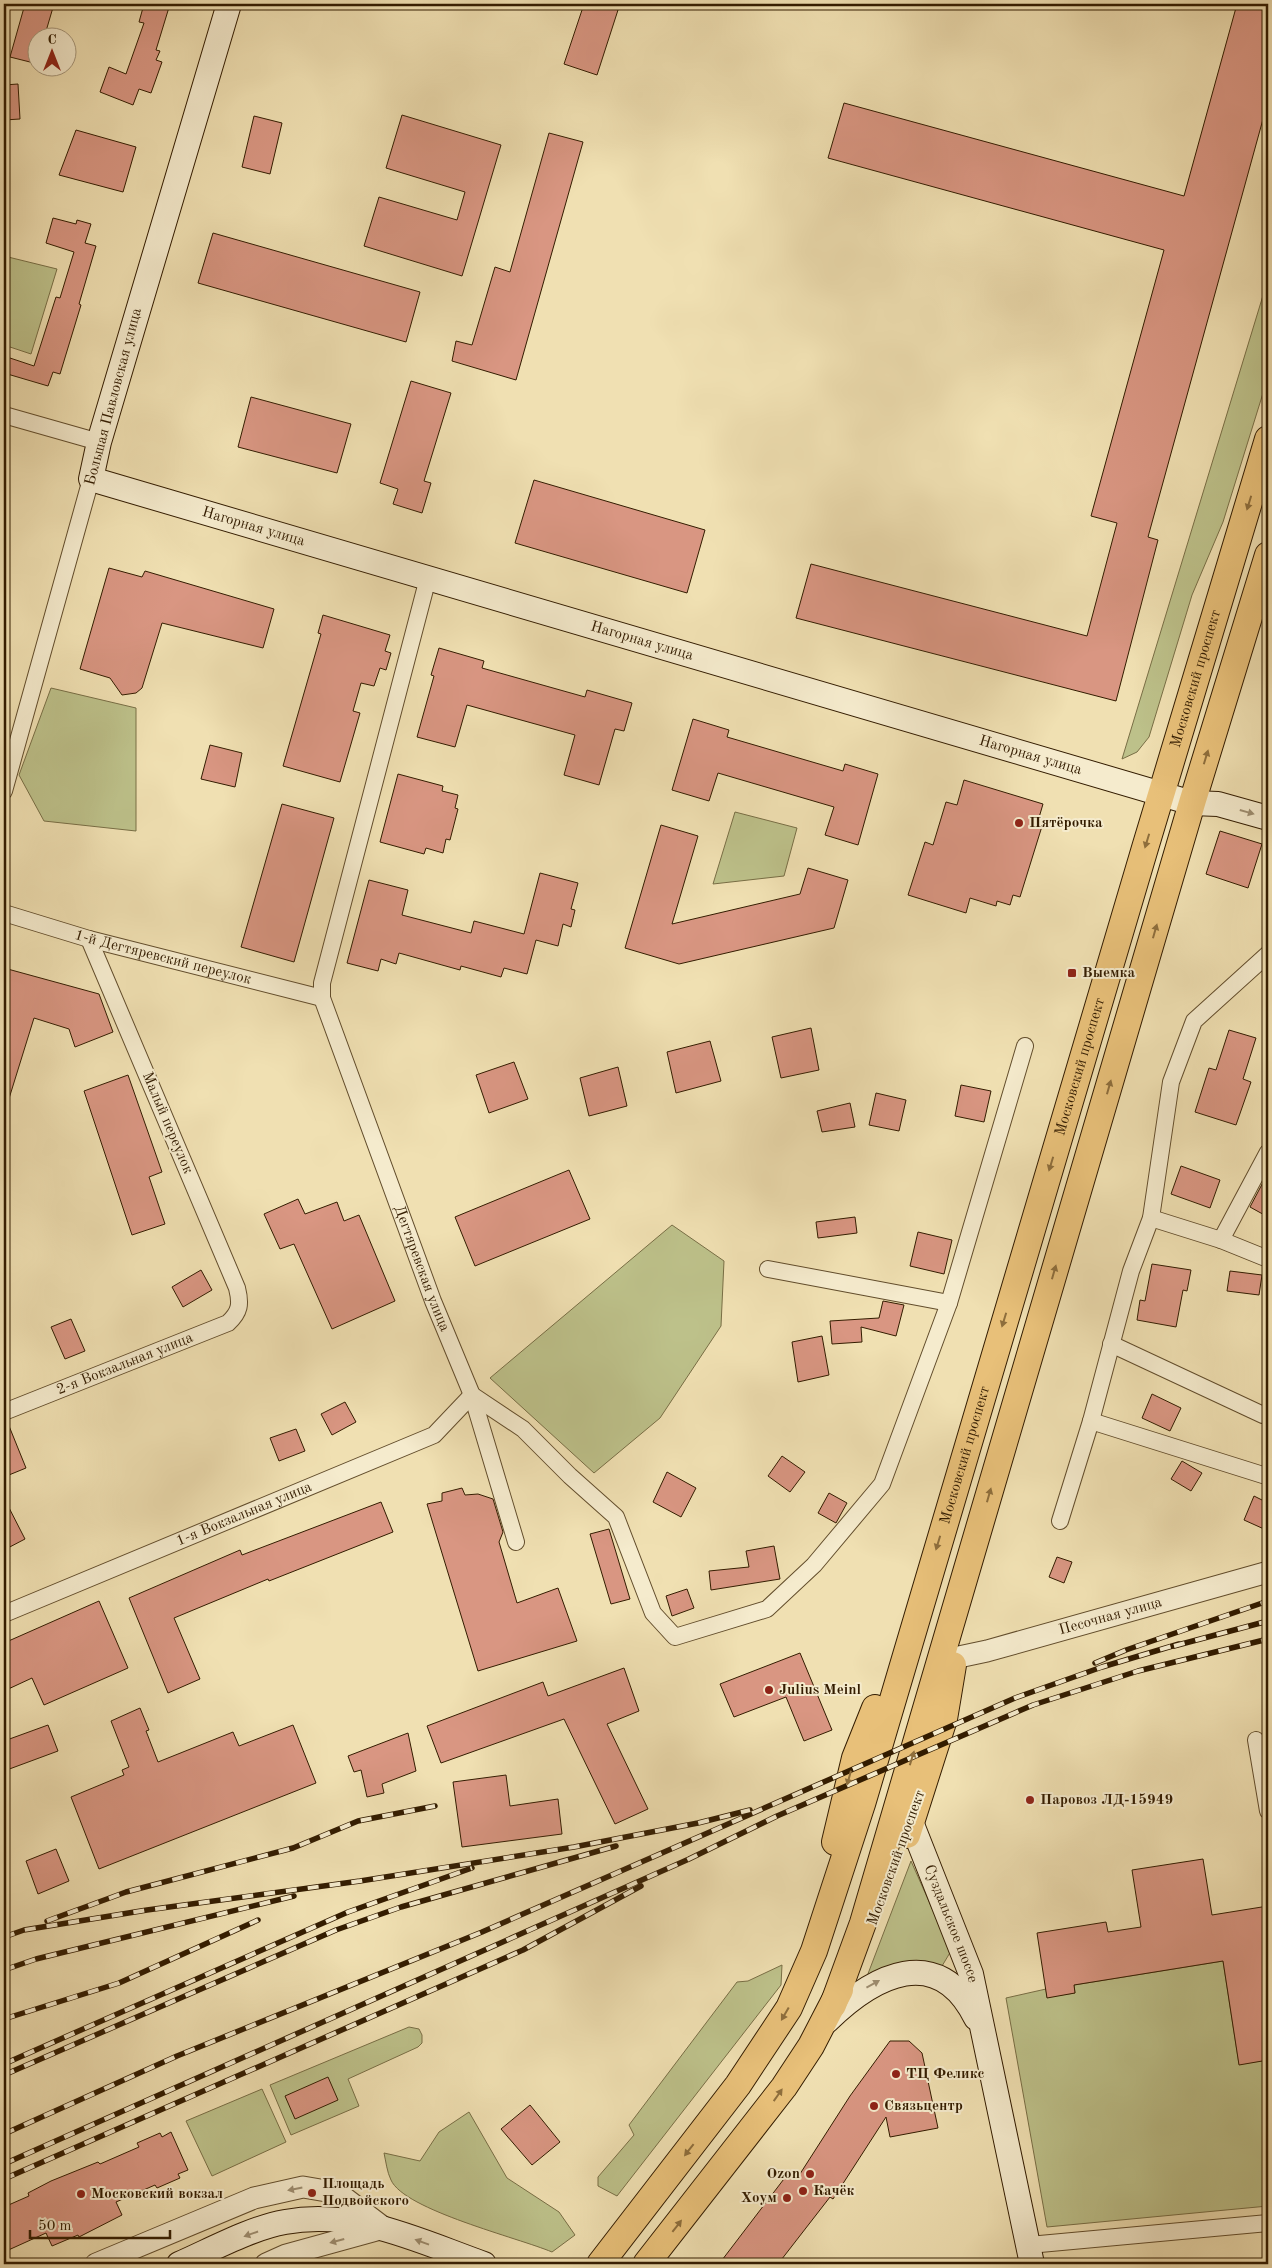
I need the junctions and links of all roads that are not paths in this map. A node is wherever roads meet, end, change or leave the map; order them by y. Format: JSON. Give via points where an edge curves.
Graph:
{"nodes":[{"id":1,"x":229,"y":4,"type":"edge"},
{"id":2,"x":4,"y":415,"type":"edge"},
{"id":3,"x":1268,"y":439,"type":"edge"},
{"id":4,"x":99,"y":442,"type":"junction"},
{"id":5,"x":91,"y":479,"type":"junction"},
{"id":6,"x":1268,"y":556,"type":"edge"},
{"id":7,"x":428,"y":578,"type":"junction"},
{"id":8,"x":4,"y":790,"type":"edge"},
{"id":9,"x":1161,"y":794,"type":"junction"},
{"id":10,"x":1192,"y":803,"type":"junction"},
{"id":11,"x":1268,"y":818,"type":"edge"},
{"id":12,"x":4,"y":913,"type":"edge"},
{"id":13,"x":89,"y":939,"type":"junction"},
{"id":14,"x":1268,"y":954,"type":"edge"},
{"id":15,"x":322,"y":998,"type":"junction"},
{"id":16,"x":1025,"y":1046,"type":"dead end"},
{"id":17,"x":1268,"y":1152,"type":"edge"},
{"id":18,"x":1150,"y":1218,"type":"junction"},
{"id":19,"x":1221,"y":1240,"type":"junction"},
{"id":20,"x":1268,"y":1259,"type":"edge"},
{"id":21,"x":768,"y":1269,"type":"dead end"},
{"id":22,"x":949,"y":1303,"type":"junction"},
{"id":23,"x":240,"y":1307,"type":"joint"},
{"id":24,"x":1111,"y":1344,"type":"junction"},
{"id":25,"x":472,"y":1395,"type":"junction"},
{"id":26,"x":4,"y":1412,"type":"edge"},
{"id":27,"x":1263,"y":1415,"type":"dead end"},
{"id":28,"x":1090,"y":1421,"type":"junction"},
{"id":29,"x":1266,"y":1476,"type":"dead end"},
{"id":30,"x":1060,"y":1521,"type":"dead end"},
{"id":31,"x":516,"y":1542,"type":"dead end"},
{"id":32,"x":970,"y":1558,"type":"junction"},
{"id":33,"x":1268,"y":1572,"type":"edge"},
{"id":34,"x":4,"y":1614,"type":"edge"},
{"id":35,"x":954,"y":1658,"type":"junction"},
{"id":36,"x":1256,"y":1740,"type":"dead end"},
{"id":37,"x":900,"y":1797,"type":"junction"},
{"id":38,"x":1268,"y":1811,"type":"edge"},
{"id":39,"x":911,"y":1822,"type":"junction"},
{"id":40,"x":828,"y":2015,"type":"junction"},
{"id":41,"x":989,"y":2055,"type":"junction"},
{"id":42,"x":1268,"y":2222,"type":"edge"},
{"id":43,"x":384,"y":2228,"type":"junction"},
{"id":44,"x":1031,"y":2254,"type":"edge"},
{"id":45,"x":96,"y":2264,"type":"edge"},
{"id":46,"x":179,"y":2264,"type":"edge"},
{"id":47,"x":266,"y":2264,"type":"edge"},
{"id":48,"x":484,"y":2264,"type":"edge"},
{"id":49,"x":600,"y":2264,"type":"edge"},
{"id":50,"x":646,"y":2264,"type":"edge"}],
"edges":[{"from":1,"to":4,"type":"main road","name":"Большая Павловская улица"},
{"from":2,"to":4,"type":"street"},
{"from":3,"to":9,"type":"main road","name":"Московский проспект","one_way":true},
{"from":4,"to":5,"type":"main road","name":"Большая Павловская улица"},
{"from":5,"to":7,"type":"main road","name":"Нагорная улица"},
{"from":5,"to":8,"type":"street","name":"Большая Павловская улица"},
{"from":10,"to":6,"type":"main road","name":"Московский проспект","one_way":true},
{"from":7,"to":9,"type":"main road","name":"Нагорная улица"},
{"from":7,"to":15,"type":"street","via":[[322,983]]},
{"from":9,"to":10,"type":"main road","name":"Нагорная улица"},
{"from":9,"to":49,"type":"main road","name":"Московский проспект","one_way":true,"via":[[927,1580],[855,1758],[806,1970],[789,2008],[753,2065]]},
{"from":10,"to":11,"type":"main road","name":"Нагорная улица","one_way":true,"via":[[1218,804]]},
{"from":32,"to":10,"type":"main road","name":"Московский проспект","one_way":true},
{"from":12,"to":13,"type":"street","name":"1-й Дегтяревский переулок"},
{"from":13,"to":15,"type":"street","name":"1-й Дегтяревский переулок"},
{"from":13,"to":23,"type":"street","name":"Малый переулок","via":[[237,1288]]},
{"from":14,"to":18,"type":"street","via":[[1194,1021],[1171,1082]]},
{"from":15,"to":25,"type":"street","name":"Дегтяревская улица","via":[[433,1301]]},
{"from":16,"to":22,"type":"street"},
{"from":17,"to":19,"type":"street"},
{"from":18,"to":19,"type":"street"},
{"from":18,"to":24,"type":"street"},
{"from":19,"to":20,"type":"street"},
{"from":21,"to":22,"type":"street"},
{"from":22,"to":25,"type":"street","via":[[882,1484],[814,1565],[767,1609],[675,1636],[653,1613],[616,1517],[524,1429]]},
{"from":23,"to":26,"type":"street","name":"2-я Вокзальная улица","via":[[228,1324]]},
{"from":24,"to":27,"type":"street"},
{"from":24,"to":28,"type":"street"},
{"from":25,"to":31,"type":"street","name":"Дегтяревская улица"},
{"from":25,"to":34,"type":"street","name":"1-я Вокзальная улица","via":[[434,1435]]},
{"from":28,"to":29,"type":"street"},
{"from":28,"to":30,"type":"street"},
{"from":32,"to":35,"type":"main road","name":"Московский проспект"},
{"from":37,"to":32,"type":"main road","name":"Московский проспект","one_way":true},
{"from":33,"to":35,"type":"street","name":"Песочная улица"},
{"from":35,"to":39,"type":"main road","name":"Московский проспект","via":[[944,1719]]},
{"from":36,"to":38,"type":"street"},
{"from":37,"to":39,"type":"main road","name":"Суздальское шоссе"},
{"from":37,"to":40,"type":"main road","name":"Московский проспект","via":[[857,1945]]},
{"from":39,"to":40,"type":"main road","name":"Московский проспект","via":[[878,1916]]},
{"from":39,"to":41,"type":"main road","name":"Суздальское шоссе","via":[[966,1959]]},
{"from":40,"to":41,"type":"main road","name":"Суздальское шоссе","one_way":true,"via":[[868,1986],[891,1976],[918,1973],[934,1976],[966,2001],[980,2027]]},
{"from":50,"to":40,"type":"main road","name":"Московский проспект","one_way":true,"via":[[769,2108]]},
{"from":41,"to":44,"type":"main road","name":"Суздальское шоссе"},
{"from":42,"to":44,"type":"street"},
{"from":43,"to":45,"type":"street","one_way":true,"via":[[338,2193],[303,2187],[254,2198]]},
{"from":43,"to":46,"type":"main road","one_way":true,"via":[[344,2219],[313,2218],[283,2222]]},
{"from":43,"to":47,"type":"street","one_way":true,"via":[[286,2255]]},
{"from":48,"to":43,"type":"main road","one_way":true}]}
